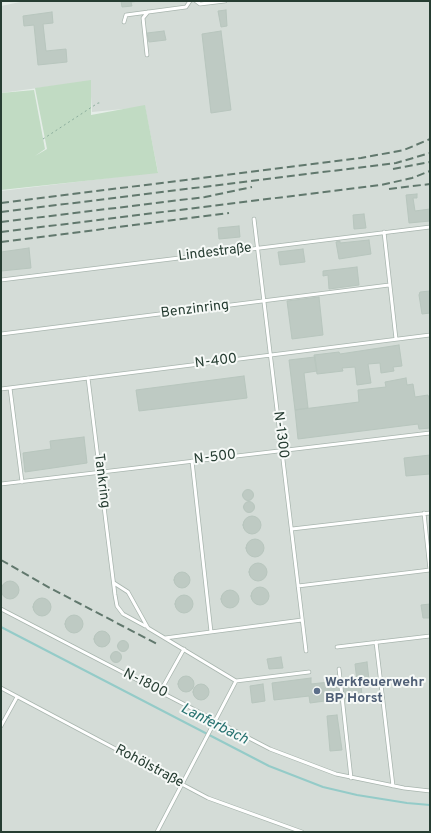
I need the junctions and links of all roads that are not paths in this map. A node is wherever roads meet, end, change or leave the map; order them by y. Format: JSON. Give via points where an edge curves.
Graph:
{"nodes":[{"id":1,"x":190,"y":1,"type":"edge"},
{"id":2,"x":196,"y":1,"type":"edge"},
{"id":3,"x":225,"y":1,"type":"edge"},
{"id":4,"x":219,"y":2,"type":"edge"},
{"id":5,"x":148,"y":12,"type":"junction"},
{"id":6,"x":124,"y":22,"type":"dead end"},
{"id":7,"x":147,"y":55,"type":"dead end"},
{"id":8,"x":254,"y":219,"type":"dead end"},
{"id":9,"x":430,"y":227,"type":"edge"},
{"id":10,"x":384,"y":232,"type":"junction"},
{"id":11,"x":258,"y":248,"type":"junction"},
{"id":12,"x":1,"y":280,"type":"edge"},
{"id":13,"x":389,"y":285,"type":"junction"},
{"id":14,"x":264,"y":301,"type":"junction"},
{"id":15,"x":1,"y":334,"type":"edge"},
{"id":16,"x":430,"y":335,"type":"edge"},
{"id":17,"x":396,"y":339,"type":"junction"},
{"id":18,"x":270,"y":355,"type":"junction"},
{"id":19,"x":88,"y":378,"type":"junction"},
{"id":20,"x":10,"y":388,"type":"junction"},
{"id":21,"x":1,"y":389,"type":"edge"},
{"id":22,"x":430,"y":433,"type":"edge"},
{"id":23,"x":282,"y":450,"type":"junction"},
{"id":24,"x":192,"y":461,"type":"junction"},
{"id":25,"x":100,"y":472,"type":"junction"},
{"id":26,"x":22,"y":482,"type":"junction"},
{"id":27,"x":1,"y":484,"type":"edge"},
{"id":28,"x":430,"y":512,"type":"edge"},
{"id":29,"x":424,"y":513,"type":"junction"},
{"id":30,"x":292,"y":529,"type":"junction"},
{"id":31,"x":114,"y":583,"type":"junction"},
{"id":32,"x":298,"y":586,"type":"junction"},
{"id":33,"x":1,"y":609,"type":"edge"},
{"id":34,"x":302,"y":620,"type":"junction"},
{"id":35,"x":145,"y":626,"type":"junction"},
{"id":36,"x":211,"y":632,"type":"junction"},
{"id":37,"x":430,"y":636,"type":"edge"},
{"id":38,"x":165,"y":638,"type":"junction"},
{"id":39,"x":376,"y":642,"type":"junction"},
{"id":40,"x":337,"y":647,"type":"dead end"},
{"id":41,"x":184,"y":649,"type":"junction"},
{"id":42,"x":306,"y":651,"type":"dead end"},
{"id":43,"x":339,"y":670,"type":"dead end"},
{"id":44,"x":309,"y":672,"type":"dead end"},
{"id":45,"x":236,"y":681,"type":"junction"},
{"id":46,"x":1,"y":688,"type":"edge"},
{"id":47,"x":160,"y":692,"type":"junction"},
{"id":48,"x":17,"y":697,"type":"junction"},
{"id":49,"x":214,"y":720,"type":"junction"},
{"id":50,"x":1,"y":726,"type":"edge"},
{"id":51,"x":351,"y":778,"type":"junction"},
{"id":52,"x":182,"y":784,"type":"junction"},
{"id":53,"x":393,"y":786,"type":"junction"},
{"id":54,"x":430,"y":791,"type":"edge"},
{"id":55,"x":157,"y":832,"type":"edge"},
{"id":56,"x":302,"y":832,"type":"edge"}],
"edges":[{"from":1,"to":5,"type":"lane","via":[[186,7]]},
{"from":2,"to":4,"type":"lane","via":[[200,4]]},
{"from":3,"to":4,"type":"lane"},
{"from":5,"to":6,"type":"lane","via":[[126,15]]},
{"from":5,"to":7,"type":"lane","via":[[143,18]]},
{"from":8,"to":11,"type":"lane","name":"N-1300"},
{"from":9,"to":10,"type":"lane","name":"Lindestraße"},
{"from":10,"to":11,"type":"lane","name":"Lindestraße"},
{"from":10,"to":13,"type":"lane"},
{"from":11,"to":12,"type":"lane","name":"Lindestraße"},
{"from":11,"to":14,"type":"lane","name":"N-1300"},
{"from":13,"to":14,"type":"lane","name":"Benzinring"},
{"from":13,"to":17,"type":"lane"},
{"from":14,"to":15,"type":"lane","name":"Benzinring"},
{"from":14,"to":18,"type":"lane","name":"N-1300"},
{"from":16,"to":17,"type":"lane","name":"N-400"},
{"from":17,"to":18,"type":"lane","name":"N-400"},
{"from":18,"to":19,"type":"lane","name":"N-400"},
{"from":18,"to":23,"type":"lane","name":"N-1300"},
{"from":19,"to":20,"type":"lane","name":"N-400"},
{"from":19,"to":25,"type":"lane","name":"Tankring"},
{"from":20,"to":21,"type":"lane","name":"N-400"},
{"from":20,"to":26,"type":"lane"},
{"from":22,"to":23,"type":"lane","name":"N-500"},
{"from":23,"to":24,"type":"lane","name":"N-500"},
{"from":23,"to":30,"type":"lane","name":"N-1300"},
{"from":24,"to":25,"type":"lane","name":"N-500"},
{"from":24,"to":36,"type":"lane"},
{"from":25,"to":26,"type":"lane","name":"N-500"},
{"from":25,"to":31,"type":"lane","name":"Tankring"},
{"from":26,"to":27,"type":"lane","name":"N-500"},
{"from":28,"to":29,"type":"lane"},
{"from":29,"to":30,"type":"lane"},
{"from":29,"to":32,"type":"lane","via":[[430,570]]},
{"from":30,"to":32,"type":"lane","name":"N-1300"},
{"from":31,"to":35,"type":"lane","via":[[128,592]]},
{"from":31,"to":35,"type":"lane","name":"Tankring","via":[[118,606],[123,614]]},
{"from":32,"to":34,"type":"lane","name":"N-1300"},
{"from":33,"to":47,"type":"lane","name":"N-1800"},
{"from":34,"to":36,"type":"lane"},
{"from":34,"to":42,"type":"lane","name":"N-1300"},
{"from":35,"to":38,"type":"lane","name":"Tankring"},
{"from":36,"to":38,"type":"lane"},
{"from":37,"to":39,"type":"lane"},
{"from":38,"to":41,"type":"lane","name":"Tankring"},
{"from":39,"to":40,"type":"lane"},
{"from":39,"to":53,"type":"lane"},
{"from":41,"to":45,"type":"lane","name":"Tankring"},
{"from":41,"to":47,"type":"lane"},
{"from":43,"to":51,"type":"lane"},
{"from":44,"to":45,"type":"lane"},
{"from":45,"to":49,"type":"lane"},
{"from":46,"to":48,"type":"lane","name":"Rohölstraße"},
{"from":47,"to":49,"type":"lane","name":"N-1800"},
{"from":48,"to":50,"type":"lane"},
{"from":48,"to":52,"type":"lane","name":"Rohölstraße"},
{"from":49,"to":51,"type":"lane","name":"N-1800","via":[[282,754]]},
{"from":49,"to":52,"type":"lane"},
{"from":51,"to":53,"type":"lane","name":"N-1800"},
{"from":52,"to":55,"type":"lane"},
{"from":52,"to":56,"type":"lane","name":"Rohölstraße","via":[[208,798]]},
{"from":53,"to":54,"type":"lane","name":"N-1800"}]}
